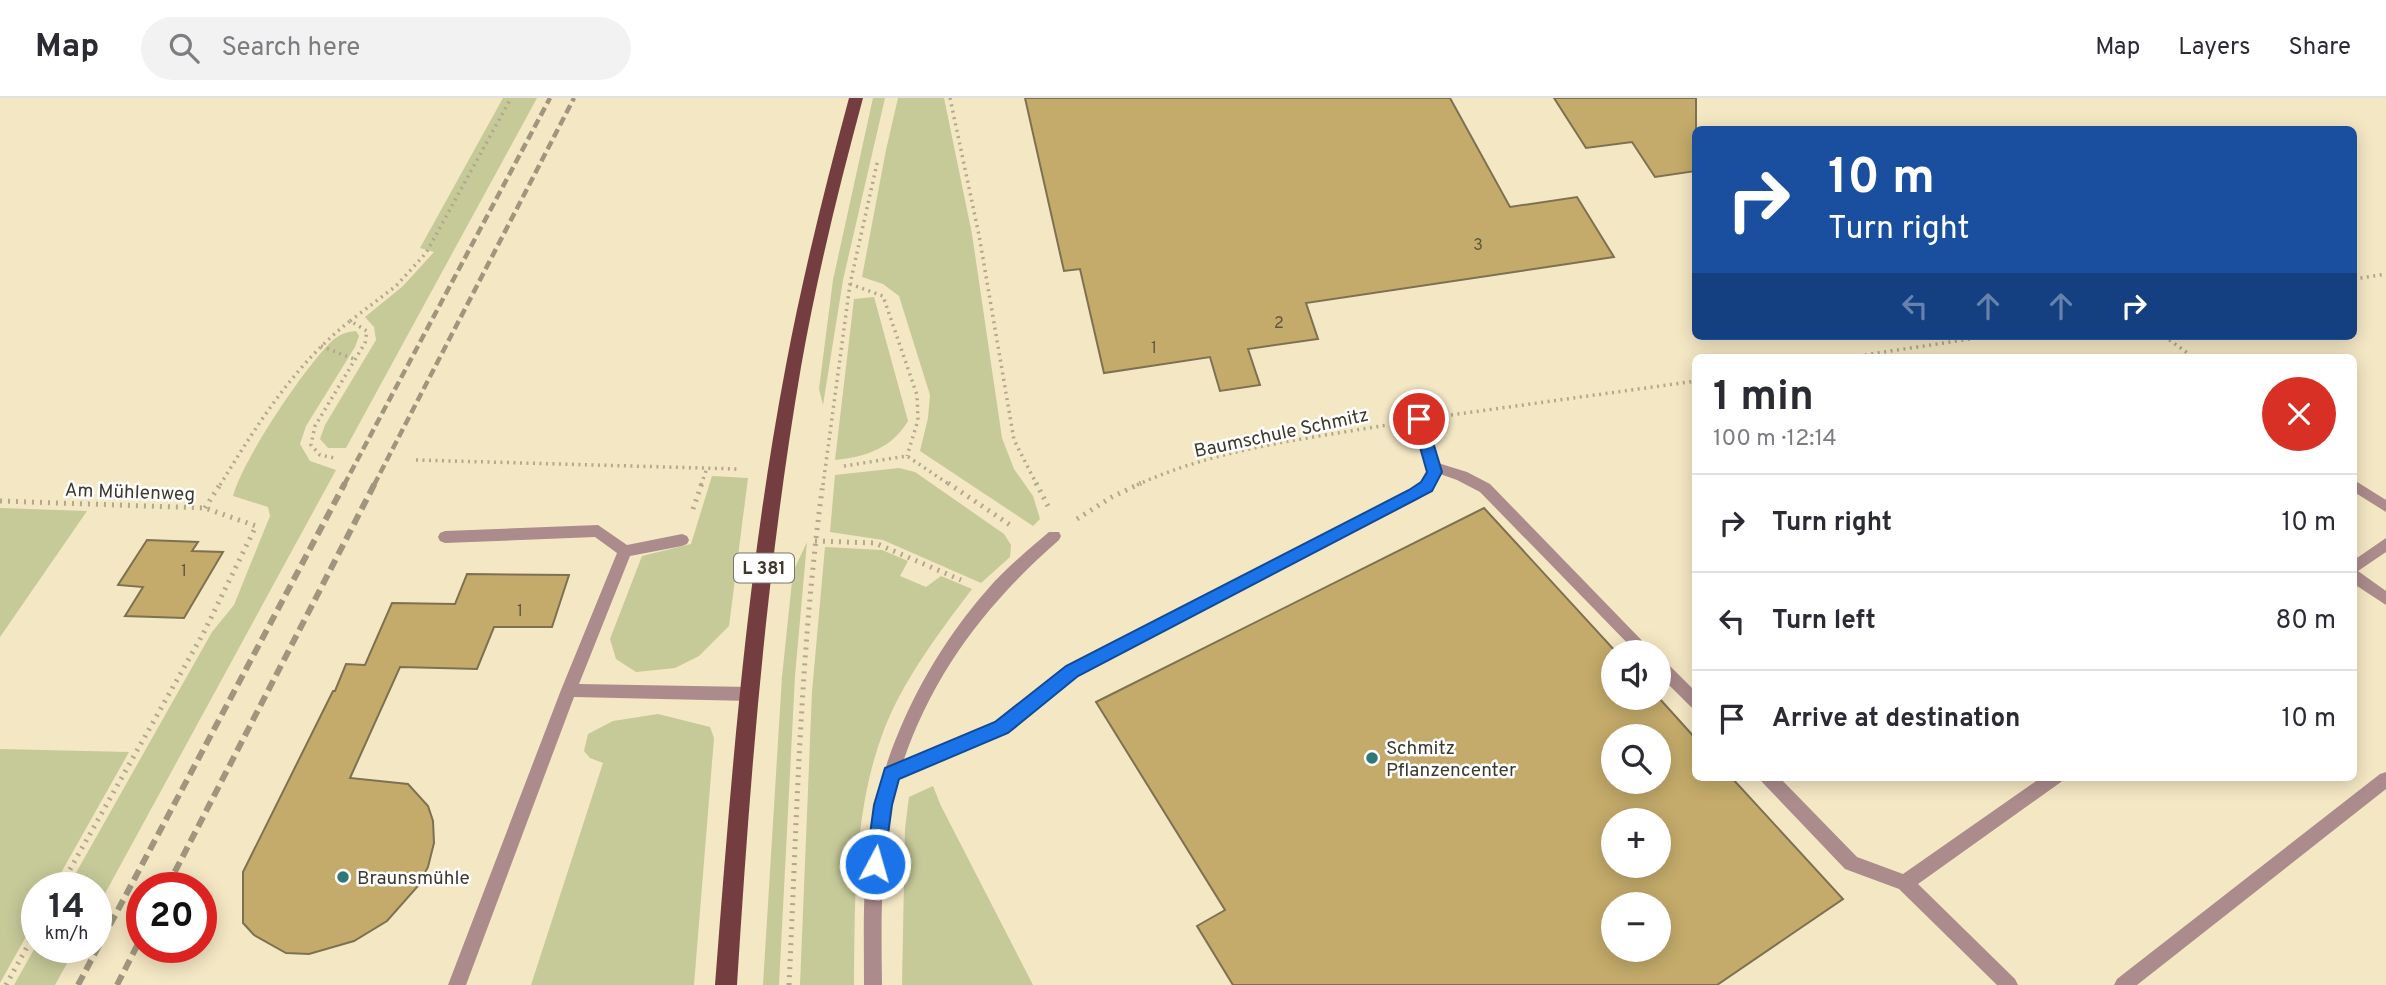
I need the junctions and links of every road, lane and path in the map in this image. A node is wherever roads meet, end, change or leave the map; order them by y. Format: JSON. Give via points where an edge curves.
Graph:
{"nodes":[{"id":1,"x":511,"y":98,"type":"edge"},
{"id":2,"x":856,"y":98,"type":"edge"},
{"id":3,"x":950,"y":98,"type":"edge"},
{"id":4,"x":879,"y":153,"type":"dead end"},
{"id":5,"x":2386,"y":274,"type":"edge"},
{"id":6,"x":2357,"y":279,"type":"edge"},
{"id":7,"x":850,"y":284,"type":"junction"},
{"id":8,"x":350,"y":321,"type":"junction"},
{"id":9,"x":1963,"y":340,"type":"edge"},
{"id":10,"x":2170,"y":340,"type":"edge"},
{"id":11,"x":320,"y":346,"type":"junction"},
{"id":12,"x":1872,"y":354,"type":"edge"},
{"id":13,"x":2189,"y":354,"type":"edge"},
{"id":14,"x":354,"y":359,"type":"junction"},
{"id":15,"x":1692,"y":382,"type":"edge"},
{"id":16,"x":1419,"y":419,"type":"junction"},
{"id":17,"x":907,"y":456,"type":"junction"},
{"id":18,"x":335,"y":458,"type":"dead end"},
{"id":19,"x":416,"y":460,"type":"dead end"},
{"id":20,"x":845,"y":466,"type":"dead end"},
{"id":21,"x":1434,"y":467,"type":"junction"},
{"id":22,"x":707,"y":468,"type":"junction"},
{"id":23,"x":738,"y":469,"type":"dead end"},
{"id":24,"x":2357,"y":487,"type":"edge"},
{"id":25,"x":0,"y":501,"type":"edge"},
{"id":26,"x":205,"y":508,"type":"junction"},
{"id":27,"x":2386,"y":508,"type":"edge"},
{"id":28,"x":1054,"y":536,"type":"junction"},
{"id":29,"x":445,"y":537,"type":"dead end"},
{"id":30,"x":682,"y":540,"type":"joint"},
{"id":31,"x":816,"y":541,"type":"junction"},
{"id":32,"x":2386,"y":544,"type":"edge"},
{"id":33,"x":1038,"y":550,"type":"junction"},
{"id":34,"x":625,"y":551,"type":"junction"},
{"id":35,"x":2357,"y":565,"type":"edge"},
{"id":36,"x":2357,"y":578,"type":"edge"},
{"id":37,"x":993,"y":593,"type":"junction"},
{"id":38,"x":2386,"y":599,"type":"edge"},
{"id":39,"x":1634,"y":640,"type":"edge"},
{"id":40,"x":1671,"y":677,"type":"edge"},
{"id":41,"x":569,"y":690,"type":"junction"},
{"id":42,"x":750,"y":694,"type":"junction"},
{"id":43,"x":1692,"y":698,"type":"edge"},
{"id":44,"x":892,"y":774,"type":"junction"},
{"id":45,"x":2386,"y":779,"type":"edge"},
{"id":46,"x":1772,"y":781,"type":"edge"},
{"id":47,"x":2049,"y":781,"type":"edge"},
{"id":48,"x":68,"y":872,"type":"edge"},
{"id":49,"x":1905,"y":883,"type":"junction"},
{"id":50,"x":21,"y":958,"type":"edge"},
{"id":51,"x":6,"y":985,"type":"edge"},
{"id":52,"x":457,"y":985,"type":"edge"},
{"id":53,"x":726,"y":985,"type":"edge"},
{"id":54,"x":789,"y":985,"type":"edge"},
{"id":55,"x":873,"y":985,"type":"edge"},
{"id":56,"x":2009,"y":985,"type":"edge"},
{"id":57,"x":2123,"y":985,"type":"edge"}],
"edges":[{"from":1,"to":8,"type":"path","via":[[426,253],[396,286]]},
{"from":2,"to":42,"type":"main road","number":"L 381","via":[[811,279],[782,444]]},
{"from":3,"to":28,"type":"path","via":[[1014,440],[1046,501]]},
{"from":4,"to":7,"type":"path"},
{"from":5,"to":6,"type":"path"},
{"from":7,"to":17,"type":"path","via":[[883,296],[916,395],[918,420]]},
{"from":7,"to":31,"type":"path"},
{"from":8,"to":11,"type":"path"},
{"from":8,"to":14,"type":"path","via":[[367,331]]},
{"from":9,"to":12,"type":"path"},
{"from":10,"to":13,"type":"path"},
{"from":11,"to":14,"type":"path"},
{"from":11,"to":26,"type":"path","via":[[282,393]]},
{"from":14,"to":18,"type":"path","via":[[315,426],[311,445],[320,455]]},
{"from":15,"to":16,"type":"path","name":"Baumschule Schmitz"},
{"from":16,"to":21,"type":"lane"},
{"from":16,"to":28,"type":"path","name":"Baumschule Schmitz","via":[[1267,446],[1182,468],[1104,501]]},
{"from":17,"to":20,"type":"path"},
{"from":17,"to":33,"type":"path","via":[[1016,529]]},
{"from":19,"to":22,"type":"path"},
{"from":21,"to":39,"type":"lane","via":[[1485,488]]},
{"from":21,"to":44,"type":"lane","via":[[1430,481],[1414,495],[1072,671],[1002,727]]},
{"from":22,"to":23,"type":"path"},
{"from":22,"to":30,"type":"path"},
{"from":24,"to":27,"type":"lane"},
{"from":25,"to":26,"type":"path","name":"Am Mühlenweg"},
{"from":26,"to":48,"type":"path","name":"Am Mühlenweg","via":[[256,526],[204,632]]},
{"from":28,"to":33,"type":"lane"},
{"from":29,"to":34,"type":"lane","via":[[598,531]]},
{"from":30,"to":34,"type":"lane"},
{"from":31,"to":37,"type":"path","via":[[875,543]]},
{"from":31,"to":54,"type":"path","via":[[802,696]]},
{"from":32,"to":35,"type":"lane"},
{"from":33,"to":37,"type":"lane"},
{"from":34,"to":41,"type":"lane"},
{"from":36,"to":38,"type":"lane"},
{"from":37,"to":44,"type":"lane","via":[[926,692]]},
{"from":40,"to":43,"type":"lane"},
{"from":41,"to":42,"type":"lane"},
{"from":41,"to":52,"type":"lane"},
{"from":42,"to":53,"type":"main road","number":"L 381"},
{"from":44,"to":55,"type":"lane","via":[[876,855]]},
{"from":45,"to":57,"type":"lane"},
{"from":46,"to":49,"type":"lane","via":[[1851,863]]},
{"from":47,"to":49,"type":"lane"},
{"from":49,"to":56,"type":"lane"},
{"from":50,"to":51,"type":"path"}]}
